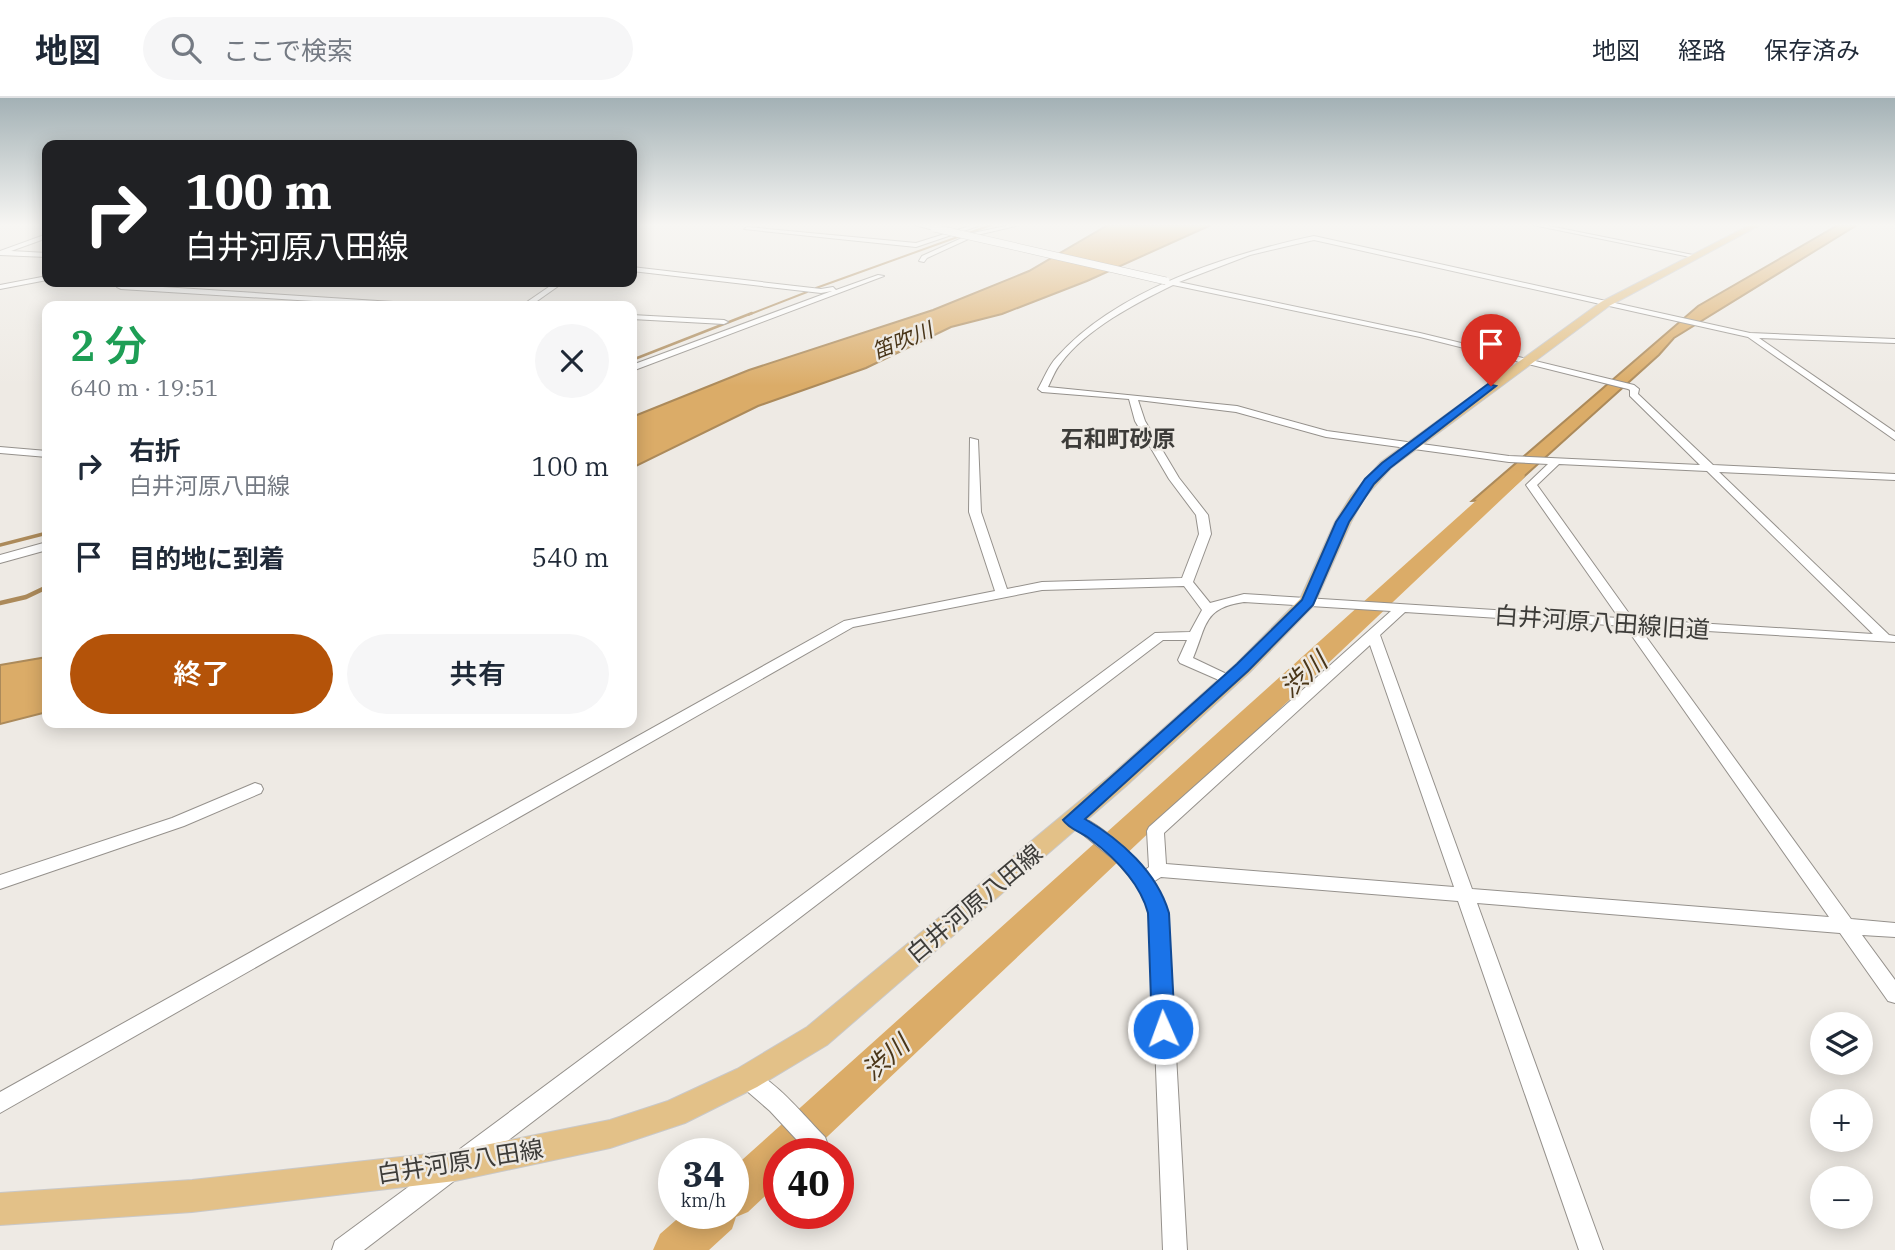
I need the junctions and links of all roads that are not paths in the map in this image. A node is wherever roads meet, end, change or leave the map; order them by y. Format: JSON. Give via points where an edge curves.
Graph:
{"nodes":[{"id":1,"x":42,"y":279,"type":"edge"},
{"id":2,"x":716,"y":279,"type":"edge"},
{"id":3,"x":868,"y":279,"type":"edge"},
{"id":4,"x":872,"y":279,"type":"edge"},
{"id":5,"x":1156,"y":279,"type":"edge"},
{"id":6,"x":1179,"y":279,"type":"edge"},
{"id":7,"x":1494,"y":279,"type":"edge"},
{"id":8,"x":1652,"y":279,"type":"edge"},
{"id":9,"x":1170,"y":282,"type":"junction"},
{"id":10,"x":0,"y":287,"type":"edge"},
{"id":11,"x":121,"y":287,"type":"edge"},
{"id":12,"x":232,"y":287,"type":"dead end"},
{"id":13,"x":553,"y":287,"type":"edge"},
{"id":14,"x":222,"y":292,"type":"junction"},
{"id":15,"x":318,"y":301,"type":"edge"},
{"id":16,"x":532,"y":301,"type":"edge"},
{"id":17,"x":1605,"y":304,"type":"junction"},
{"id":18,"x":637,"y":317,"type":"edge"},
{"id":19,"x":724,"y":321,"type":"dead end"},
{"id":20,"x":1750,"y":335,"type":"junction"},
{"id":21,"x":1895,"y":341,"type":"edge"},
{"id":22,"x":1526,"y":361,"type":"junction"},
{"id":23,"x":637,"y":366,"type":"edge"},
{"id":24,"x":1133,"y":398,"type":"junction"},
{"id":25,"x":1895,"y":437,"type":"edge"},
{"id":26,"x":973,"y":440,"type":"dead end"},
{"id":27,"x":1414,"y":445,"type":"junction"},
{"id":28,"x":0,"y":450,"type":"edge"},
{"id":29,"x":42,"y":454,"type":"edge"},
{"id":30,"x":1552,"y":461,"type":"junction"},
{"id":31,"x":1711,"y":468,"type":"junction"},
{"id":32,"x":1895,"y":477,"type":"edge"},
{"id":33,"x":42,"y":547,"type":"edge"},
{"id":34,"x":0,"y":559,"type":"edge"},
{"id":35,"x":1187,"y":582,"type":"junction"},
{"id":36,"x":1002,"y":593,"type":"junction"},
{"id":37,"x":1308,"y":601,"type":"junction"},
{"id":38,"x":1208,"y":608,"type":"junction"},
{"id":39,"x":1396,"y":609,"type":"junction"},
{"id":40,"x":1630,"y":624,"type":"junction"},
{"id":41,"x":1373,"y":635,"type":"junction"},
{"id":42,"x":1195,"y":636,"type":"junction"},
{"id":43,"x":1891,"y":639,"type":"edge"},
{"id":44,"x":1228,"y":680,"type":"junction"},
{"id":45,"x":255,"y":789,"type":"dead end"},
{"id":46,"x":1072,"y":820,"type":"junction"},
{"id":47,"x":1144,"y":872,"type":"junction"},
{"id":48,"x":0,"y":882,"type":"edge"},
{"id":49,"x":1465,"y":894,"type":"junction"},
{"id":50,"x":1846,"y":926,"type":"junction"},
{"id":51,"x":1895,"y":930,"type":"edge"},
{"id":52,"x":1895,"y":995,"type":"edge"},
{"id":53,"x":747,"y":1078,"type":"junction"},
{"id":54,"x":0,"y":1103,"type":"edge"},
{"id":55,"x":810,"y":1138,"type":"edge"},
{"id":56,"x":455,"y":1166,"type":"junction"},
{"id":57,"x":0,"y":1209,"type":"edge"},
{"id":58,"x":344,"y":1250,"type":"edge"},
{"id":59,"x":1175,"y":1250,"type":"edge"},
{"id":60,"x":1591,"y":1250,"type":"edge"}],
"edges":[{"from":1,"to":10,"type":"street"},
{"from":2,"to":3,"type":"street","via":[[821,291]]},
{"from":4,"to":23,"type":"street"},
{"from":5,"to":9,"type":"street","bridge":true},
{"from":6,"to":9,"type":"street"},
{"from":7,"to":17,"type":"street"},
{"from":8,"to":17,"type":"main road","name":"白井河原八田線"},
{"from":9,"to":22,"type":"street"},
{"from":9,"to":24,"type":"street","via":[[1089,330],[1059,359],[1042,389]]},
{"from":11,"to":14,"type":"street"},
{"from":12,"to":14,"type":"street"},
{"from":13,"to":16,"type":"street"},
{"from":14,"to":15,"type":"street"},
{"from":17,"to":20,"type":"street"},
{"from":17,"to":22,"type":"main road","name":"白井河原八田線"},
{"from":18,"to":19,"type":"street"},
{"from":20,"to":21,"type":"street"},
{"from":20,"to":25,"type":"street"},
{"from":22,"to":27,"type":"main road","name":"白井河原八田線"},
{"from":22,"to":31,"type":"street","via":[[1635,389],[1633,394]]},
{"from":24,"to":27,"type":"street","via":[[1237,409],[1326,434]]},
{"from":24,"to":35,"type":"street","via":[[1140,421],[1174,479],[1202,515],[1205,534]]},
{"from":26,"to":36,"type":"street","via":[[975,512]]},
{"from":27,"to":30,"type":"street"},
{"from":27,"to":37,"type":"main road","name":"白井河原八田線","via":[[1386,465],[1358,496]]},
{"from":28,"to":29,"type":"street"},
{"from":30,"to":31,"type":"street"},
{"from":30,"to":40,"type":"street","via":[[1531,485]]},
{"from":31,"to":32,"type":"street"},
{"from":31,"to":43,"type":"street"},
{"from":33,"to":34,"type":"street"},
{"from":35,"to":36,"type":"street","via":[[1042,586]]},
{"from":35,"to":38,"type":"street"},
{"from":36,"to":54,"type":"street","via":[[849,624]]},
{"from":37,"to":38,"type":"street","name":"白井河原八田線旧道","via":[[1244,598],[1219,601]]},
{"from":37,"to":39,"type":"street","name":"白井河原八田線旧道"},
{"from":37,"to":44,"type":"main road","name":"白井河原八田線"},
{"from":38,"to":42,"type":"street"},
{"from":39,"to":40,"type":"street","name":"白井河原八田線旧道"},
{"from":39,"to":41,"type":"street"},
{"from":40,"to":43,"type":"street","name":"白井河原八田線旧道"},
{"from":40,"to":50,"type":"street"},
{"from":41,"to":47,"type":"street","via":[[1155,831]]},
{"from":41,"to":49,"type":"street"},
{"from":42,"to":44,"type":"street","via":[[1185,660]]},
{"from":42,"to":56,"type":"street","via":[[1160,636]]},
{"from":44,"to":46,"type":"main road","name":"白井河原八田線"},
{"from":45,"to":48,"type":"street","via":[[178,822]]},
{"from":46,"to":47,"type":"street"},
{"from":46,"to":53,"type":"main road","name":"白井河原八田線","via":[[817,1036]]},
{"from":47,"to":49,"type":"street"},
{"from":47,"to":59,"type":"street","via":[[1158,913]]},
{"from":49,"to":50,"type":"street"},
{"from":49,"to":60,"type":"street"},
{"from":50,"to":51,"type":"street"},
{"from":50,"to":52,"type":"street"},
{"from":53,"to":55,"type":"street"},
{"from":53,"to":56,"type":"main road","name":"白井河原八田線","via":[[674,1113],[610,1134]]},
{"from":56,"to":57,"type":"main road","name":"白井河原八田線","via":[[192,1196]]},
{"from":56,"to":58,"type":"street"}]}
